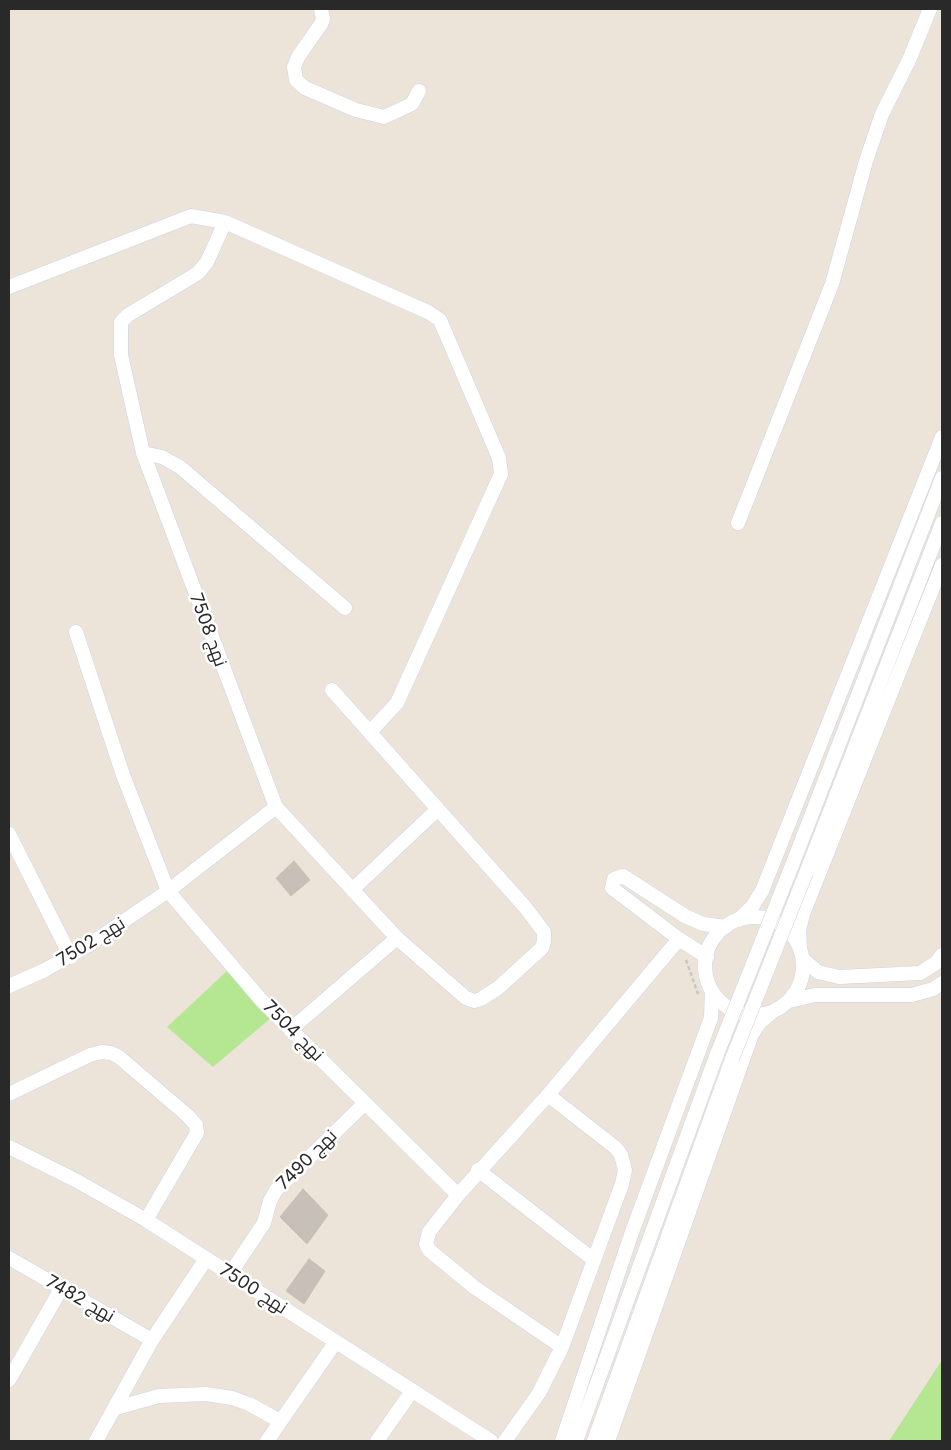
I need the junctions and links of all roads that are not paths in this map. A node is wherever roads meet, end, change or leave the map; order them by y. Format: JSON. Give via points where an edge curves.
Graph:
{"nodes":[{"id":1,"x":321,"y":9,"type":"edge"},
{"id":2,"x":930,"y":9,"type":"edge"},
{"id":3,"x":419,"y":91,"type":"dead end"},
{"id":4,"x":225,"y":222,"type":"junction"},
{"id":5,"x":9,"y":288,"type":"edge"},
{"id":6,"x":942,"y":438,"type":"edge"},
{"id":7,"x":143,"y":453,"type":"junction"},
{"id":8,"x":942,"y":478,"type":"edge"},
{"id":9,"x":738,"y":523,"type":"dead end"},
{"id":10,"x":942,"y":523,"type":"edge"},
{"id":11,"x":942,"y":565,"type":"edge"},
{"id":12,"x":344,"y":608,"type":"dead end"},
{"id":13,"x":76,"y":632,"type":"dead end"},
{"id":14,"x":332,"y":690,"type":"dead end"},
{"id":15,"x":370,"y":732,"type":"junction"},
{"id":16,"x":276,"y":807,"type":"junction"},
{"id":17,"x":438,"y":809,"type":"junction"},
{"id":18,"x":9,"y":834,"type":"edge"},
{"id":19,"x":354,"y":889,"type":"junction"},
{"id":20,"x":168,"y":891,"type":"junction"},
{"id":21,"x":738,"y":920,"type":"junction"},
{"id":22,"x":726,"y":927,"type":"junction"},
{"id":23,"x":397,"y":938,"type":"junction"},
{"id":24,"x":679,"y":939,"type":"junction"},
{"id":25,"x":801,"y":954,"type":"junction"},
{"id":26,"x":942,"y":955,"type":"edge"},
{"id":27,"x":71,"y":957,"type":"junction"},
{"id":28,"x":707,"y":957,"type":"junction"},
{"id":29,"x":942,"y":983,"type":"edge"},
{"id":30,"x":9,"y":986,"type":"edge"},
{"id":31,"x":712,"y":991,"type":"junction"},
{"id":32,"x":789,"y":1001,"type":"junction"},
{"id":33,"x":772,"y":1012,"type":"junction"},
{"id":34,"x":290,"y":1030,"type":"junction"},
{"id":35,"x":9,"y":1094,"type":"edge"},
{"id":36,"x":548,"y":1094,"type":"junction"},
{"id":37,"x":365,"y":1103,"type":"junction"},
{"id":38,"x":9,"y":1147,"type":"edge"},
{"id":39,"x":478,"y":1170,"type":"junction"},
{"id":40,"x":458,"y":1194,"type":"junction"},
{"id":41,"x":146,"y":1220,"type":"junction"},
{"id":42,"x":9,"y":1258,"type":"edge"},
{"id":43,"x":206,"y":1259,"type":"junction"},
{"id":44,"x":594,"y":1260,"type":"junction"},
{"id":45,"x":230,"y":1274,"type":"junction"},
{"id":46,"x":61,"y":1289,"type":"junction"},
{"id":47,"x":152,"y":1340,"type":"junction"},
{"id":48,"x":335,"y":1343,"type":"junction"},
{"id":49,"x":562,"y":1347,"type":"junction"},
{"id":50,"x":9,"y":1380,"type":"edge"},
{"id":51,"x":412,"y":1391,"type":"junction"},
{"id":52,"x":116,"y":1408,"type":"junction"},
{"id":53,"x":280,"y":1421,"type":"junction"},
{"id":54,"x":96,"y":1441,"type":"edge"},
{"id":55,"x":267,"y":1441,"type":"edge"},
{"id":56,"x":377,"y":1441,"type":"edge"},
{"id":57,"x":491,"y":1441,"type":"edge"},
{"id":58,"x":505,"y":1441,"type":"edge"},
{"id":59,"x":562,"y":1441,"type":"edge"},
{"id":60,"x":576,"y":1441,"type":"edge"},
{"id":61,"x":594,"y":1441,"type":"edge"},
{"id":62,"x":608,"y":1441,"type":"edge"}],
"edges":[{"from":1,"to":3,"type":"street","via":[[321,24],[294,67],[296,80],[305,88],[356,110],[384,117],[412,104]]},
{"from":2,"to":9,"type":"street","via":[[882,114],[832,284]]},
{"from":4,"to":5,"type":"street","via":[[191,216],[178,219]]},
{"from":4,"to":7,"type":"street","name":"نهج 7508","via":[[207,262],[198,273],[121,322],[121,355]]},
{"from":4,"to":15,"type":"street","via":[[420,308],[440,320],[499,458],[500,474],[397,704]]},
{"from":6,"to":21,"type":"street","via":[[762,891]]},
{"from":7,"to":12,"type":"street","via":[[162,457],[180,467]]},
{"from":7,"to":16,"type":"street","name":"نهج 7508"},
{"from":8,"to":60,"type":"street","bridge":true,"via":[[717,1054]]},
{"from":10,"to":61,"type":"street","bridge":true,"via":[[732,1059]]},
{"from":11,"to":25,"type":"street","via":[[803,914],[799,931]]},
{"from":13,"to":20,"type":"street","name":"نهج 7504","via":[[124,775]]},
{"from":14,"to":15,"type":"street"},
{"from":15,"to":17,"type":"street"},
{"from":16,"to":19,"type":"street"},
{"from":16,"to":20,"type":"street","name":"نهج 7502"},
{"from":17,"to":19,"type":"street"},
{"from":17,"to":23,"type":"street","via":[[538,922],[544,932],[542,948],[498,988],[474,1001],[454,989]]},
{"from":18,"to":27,"type":"street"},
{"from":19,"to":23,"type":"street"},
{"from":20,"to":27,"type":"street","name":"نهج 7502"},
{"from":20,"to":34,"type":"street","name":"نهج 7504"},
{"from":21,"to":22,"type":"street"},
{"from":21,"to":25,"type":"street","via":[[771,920],[791,934]]},
{"from":22,"to":24,"type":"street","via":[[703,924],[623,876],[614,879],[612,888]]},
{"from":22,"to":28,"type":"street","via":[[714,940]]},
{"from":23,"to":34,"type":"street"},
{"from":24,"to":28,"type":"street"},
{"from":24,"to":36,"type":"street"},
{"from":25,"to":26,"type":"street","via":[[818,972],[839,977],[920,973]]},
{"from":25,"to":32,"type":"street","via":[[802,977]]},
{"from":27,"to":30,"type":"street","name":"نهج 7502"},
{"from":28,"to":31,"type":"street","via":[[706,974]]},
{"from":29,"to":32,"type":"street","via":[[928,991],[912,994],[814,995]]},
{"from":31,"to":33,"type":"street","via":[[723,1004],[738,1012],[755,1015]]},
{"from":31,"to":59,"type":"street","via":[[711,1018],[632,1232]]},
{"from":32,"to":33,"type":"street"},
{"from":33,"to":62,"type":"street","via":[[752,1034]]},
{"from":34,"to":37,"type":"street","name":"نهج 7504"},
{"from":35,"to":41,"type":"street","via":[[90,1055],[111,1053],[119,1056],[188,1116],[196,1125],[198,1134]]},
{"from":36,"to":39,"type":"street"},
{"from":36,"to":44,"type":"street","via":[[606,1139],[624,1162],[622,1184]]},
{"from":37,"to":40,"type":"street","name":"نهج 7504"},
{"from":37,"to":45,"type":"street","name":"نهج 7490","via":[[276,1190],[264,1223]]},
{"from":38,"to":41,"type":"street","name":"نهج 7500"},
{"from":39,"to":40,"type":"street"},
{"from":39,"to":44,"type":"street"},
{"from":40,"to":49,"type":"street","via":[[429,1232],[426,1244],[429,1250],[474,1287]]},
{"from":41,"to":43,"type":"street","name":"نهج 7500"},
{"from":42,"to":46,"type":"street","name":"نهج 7482"},
{"from":43,"to":45,"type":"street","name":"نهج 7500"},
{"from":43,"to":47,"type":"street"},
{"from":44,"to":49,"type":"street"},
{"from":45,"to":48,"type":"street","name":"نهج 7500"},
{"from":46,"to":47,"type":"street","name":"نهج 7482"},
{"from":46,"to":50,"type":"street"},
{"from":47,"to":52,"type":"street"},
{"from":48,"to":51,"type":"street","name":"نهج 7500"},
{"from":48,"to":53,"type":"street"},
{"from":49,"to":58,"type":"street","via":[[539,1393]]},
{"from":51,"to":56,"type":"street"},
{"from":51,"to":57,"type":"street","name":"نهج 7500"},
{"from":52,"to":53,"type":"street","via":[[159,1396],[206,1394],[241,1401]]},
{"from":52,"to":54,"type":"street"},
{"from":53,"to":55,"type":"street"}]}
